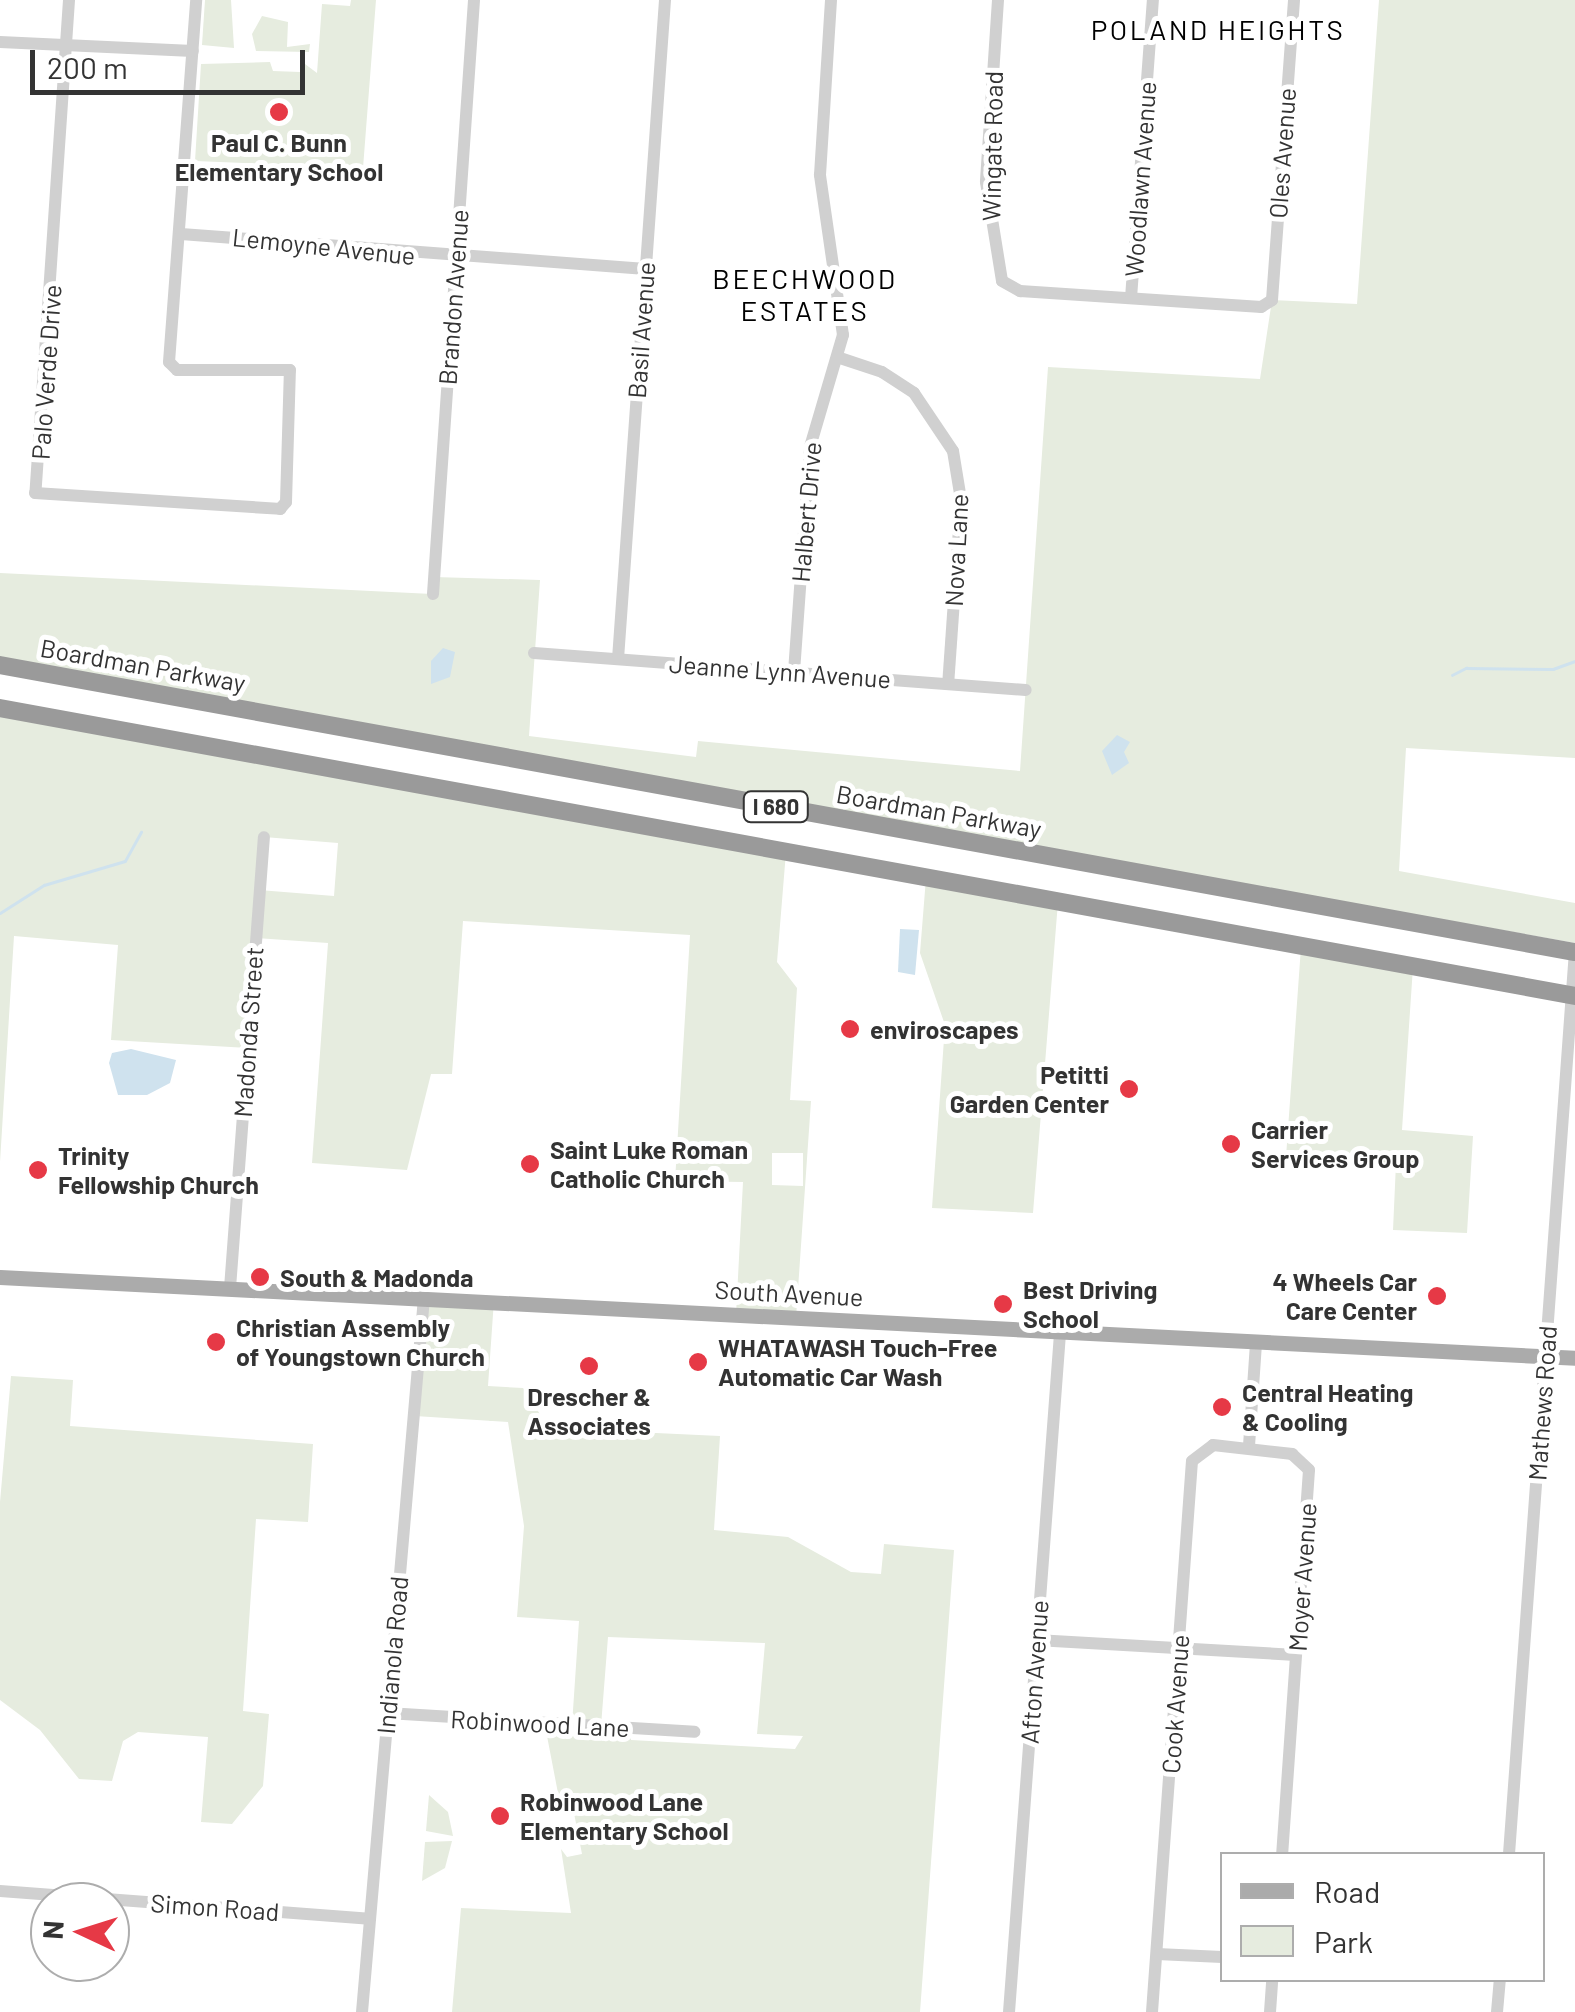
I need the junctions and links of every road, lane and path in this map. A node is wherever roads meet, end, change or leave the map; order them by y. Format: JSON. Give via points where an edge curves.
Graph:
{"nodes":[{"id":1,"x":70,"y":0,"type":"edge"},
{"id":2,"x":196,"y":0,"type":"edge"},
{"id":3,"x":474,"y":0,"type":"edge"},
{"id":4,"x":665,"y":0,"type":"edge"},
{"id":5,"x":831,"y":0,"type":"edge"},
{"id":6,"x":998,"y":0,"type":"edge"},
{"id":7,"x":1153,"y":0,"type":"edge"},
{"id":8,"x":1294,"y":0,"type":"edge"},
{"id":9,"x":0,"y":42,"type":"edge"},
{"id":10,"x":67,"y":45,"type":"junction"},
{"id":11,"x":193,"y":51,"type":"junction"},
{"id":12,"x":182,"y":234,"type":"junction"},
{"id":13,"x":456,"y":257,"type":"junction"},
{"id":14,"x":646,"y":269,"type":"junction"},
{"id":15,"x":1131,"y":298,"type":"junction"},
{"id":16,"x":840,"y":358,"type":"junction"},
{"id":17,"x":433,"y":594,"type":"dead end"},
{"id":18,"x":534,"y":653,"type":"dead end"},
{"id":19,"x":618,"y":660,"type":"junction"},
{"id":20,"x":0,"y":664,"type":"edge"},
{"id":21,"x":794,"y":672,"type":"junction"},
{"id":22,"x":948,"y":684,"type":"junction"},
{"id":23,"x":1026,"y":690,"type":"dead end"},
{"id":24,"x":0,"y":708,"type":"edge"},
{"id":25,"x":264,"y":836,"type":"dead end"},
{"id":26,"x":1575,"y":952,"type":"edge"},
{"id":27,"x":1575,"y":996,"type":"edge"},
{"id":28,"x":0,"y":1276,"type":"edge"},
{"id":29,"x":230,"y":1288,"type":"junction"},
{"id":30,"x":424,"y":1298,"type":"junction"},
{"id":31,"x":1060,"y":1332,"type":"junction"},
{"id":32,"x":1256,"y":1343,"type":"junction"},
{"id":33,"x":1546,"y":1357,"type":"junction"},
{"id":34,"x":1575,"y":1358,"type":"edge"},
{"id":35,"x":1250,"y":1446,"type":"junction"},
{"id":36,"x":1036,"y":1640,"type":"junction"},
{"id":37,"x":1179,"y":1648,"type":"junction"},
{"id":38,"x":1296,"y":1655,"type":"junction"},
{"id":39,"x":387,"y":1713,"type":"junction"},
{"id":40,"x":694,"y":1732,"type":"dead end"},
{"id":41,"x":1282,"y":1852,"type":"edge"},
{"id":42,"x":1509,"y":1852,"type":"edge"},
{"id":43,"x":0,"y":1891,"type":"edge"},
{"id":44,"x":369,"y":1919,"type":"junction"},
{"id":45,"x":1156,"y":1954,"type":"junction"},
{"id":46,"x":1220,"y":1958,"type":"edge"},
{"id":47,"x":1272,"y":1982,"type":"edge"},
{"id":48,"x":1500,"y":1982,"type":"edge"},
{"id":49,"x":362,"y":2012,"type":"edge"},
{"id":50,"x":1009,"y":2012,"type":"edge"},
{"id":51,"x":1152,"y":2012,"type":"edge"},
{"id":52,"x":1270,"y":2012,"type":"edge"},
{"id":53,"x":1498,"y":2012,"type":"edge"}],
"edges":[{"from":1,"to":10,"type":"street","name":"Palo Verde Drive"},
{"from":2,"to":11,"type":"street"},
{"from":3,"to":13,"type":"street","name":"Brandon Avenue"},
{"from":4,"to":14,"type":"street","name":"Basil Avenue"},
{"from":5,"to":16,"type":"street","name":"Halbert Drive","via":[[820,176],[843,308]]},
{"from":6,"to":15,"type":"street","name":"Wingate Road","via":[[987,208],[996,269],[1009,287]]},
{"from":7,"to":15,"type":"street","name":"Woodlawn Avenue"},
{"from":8,"to":15,"type":"street","name":"Oles Avenue","via":[[1269,305]]},
{"from":9,"to":10,"type":"street"},
{"from":10,"to":11,"type":"street"},
{"from":10,"to":12,"type":"street","name":"Palo Verde Drive","via":[[36,493],[42,498],[282,508],[290,370],[170,365]]},
{"from":11,"to":12,"type":"street"},
{"from":12,"to":13,"type":"street","name":"Lemoyne Avenue"},
{"from":13,"to":14,"type":"street","name":"Lemoyne Avenue"},
{"from":13,"to":17,"type":"street","name":"Brandon Avenue"},
{"from":14,"to":19,"type":"street","name":"Basil Avenue"},
{"from":16,"to":21,"type":"street","name":"Halbert Drive","via":[[810,447]]},
{"from":16,"to":22,"type":"street","name":"Nova Lane","via":[[914,392],[953,450],[961,500]]},
{"from":18,"to":19,"type":"street","name":"Jeanne Lynn Avenue"},
{"from":19,"to":21,"type":"street","name":"Jeanne Lynn Avenue"},
{"from":20,"to":26,"type":"highway","name":"Boardman Parkway","number":"I 680"},
{"from":21,"to":22,"type":"street","name":"Jeanne Lynn Avenue"},
{"from":22,"to":23,"type":"street","name":"Jeanne Lynn Avenue"},
{"from":24,"to":27,"type":"highway","number":"I 680"},
{"from":25,"to":29,"type":"street","name":"Madonda Street"},
{"from":26,"to":33,"type":"street","name":"Mathews Road"},
{"from":28,"to":29,"type":"main road","name":"South Avenue"},
{"from":29,"to":30,"type":"main road","name":"South Avenue"},
{"from":30,"to":31,"type":"main road","name":"South Avenue"},
{"from":30,"to":39,"type":"street","name":"Indianola Road"},
{"from":31,"to":32,"type":"main road","name":"South Avenue"},
{"from":31,"to":36,"type":"street","name":"Afton Avenue"},
{"from":32,"to":33,"type":"main road","name":"South Avenue"},
{"from":32,"to":35,"type":"street"},
{"from":33,"to":34,"type":"main road","name":"South Avenue"},
{"from":33,"to":42,"type":"street","name":"Mathews Road"},
{"from":35,"to":37,"type":"street","name":"Cook Avenue","via":[[1213,1445],[1192,1461]]},
{"from":35,"to":38,"type":"street","name":"Moyer Avenue","via":[[1300,1457],[1309,1470]]},
{"from":36,"to":37,"type":"street"},
{"from":36,"to":50,"type":"street","name":"Afton Avenue"},
{"from":37,"to":38,"type":"street"},
{"from":37,"to":45,"type":"street","name":"Cook Avenue"},
{"from":38,"to":41,"type":"street","name":"Moyer Avenue"},
{"from":39,"to":40,"type":"street","name":"Robinwood Lane"},
{"from":39,"to":44,"type":"street","name":"Indianola Road"},
{"from":43,"to":44,"type":"street","name":"Simon Road"},
{"from":44,"to":49,"type":"street","name":"Indianola Road"},
{"from":45,"to":46,"type":"street"},
{"from":45,"to":51,"type":"street","name":"Cook Avenue"},
{"from":47,"to":52,"type":"street"},
{"from":48,"to":53,"type":"street"}]}
